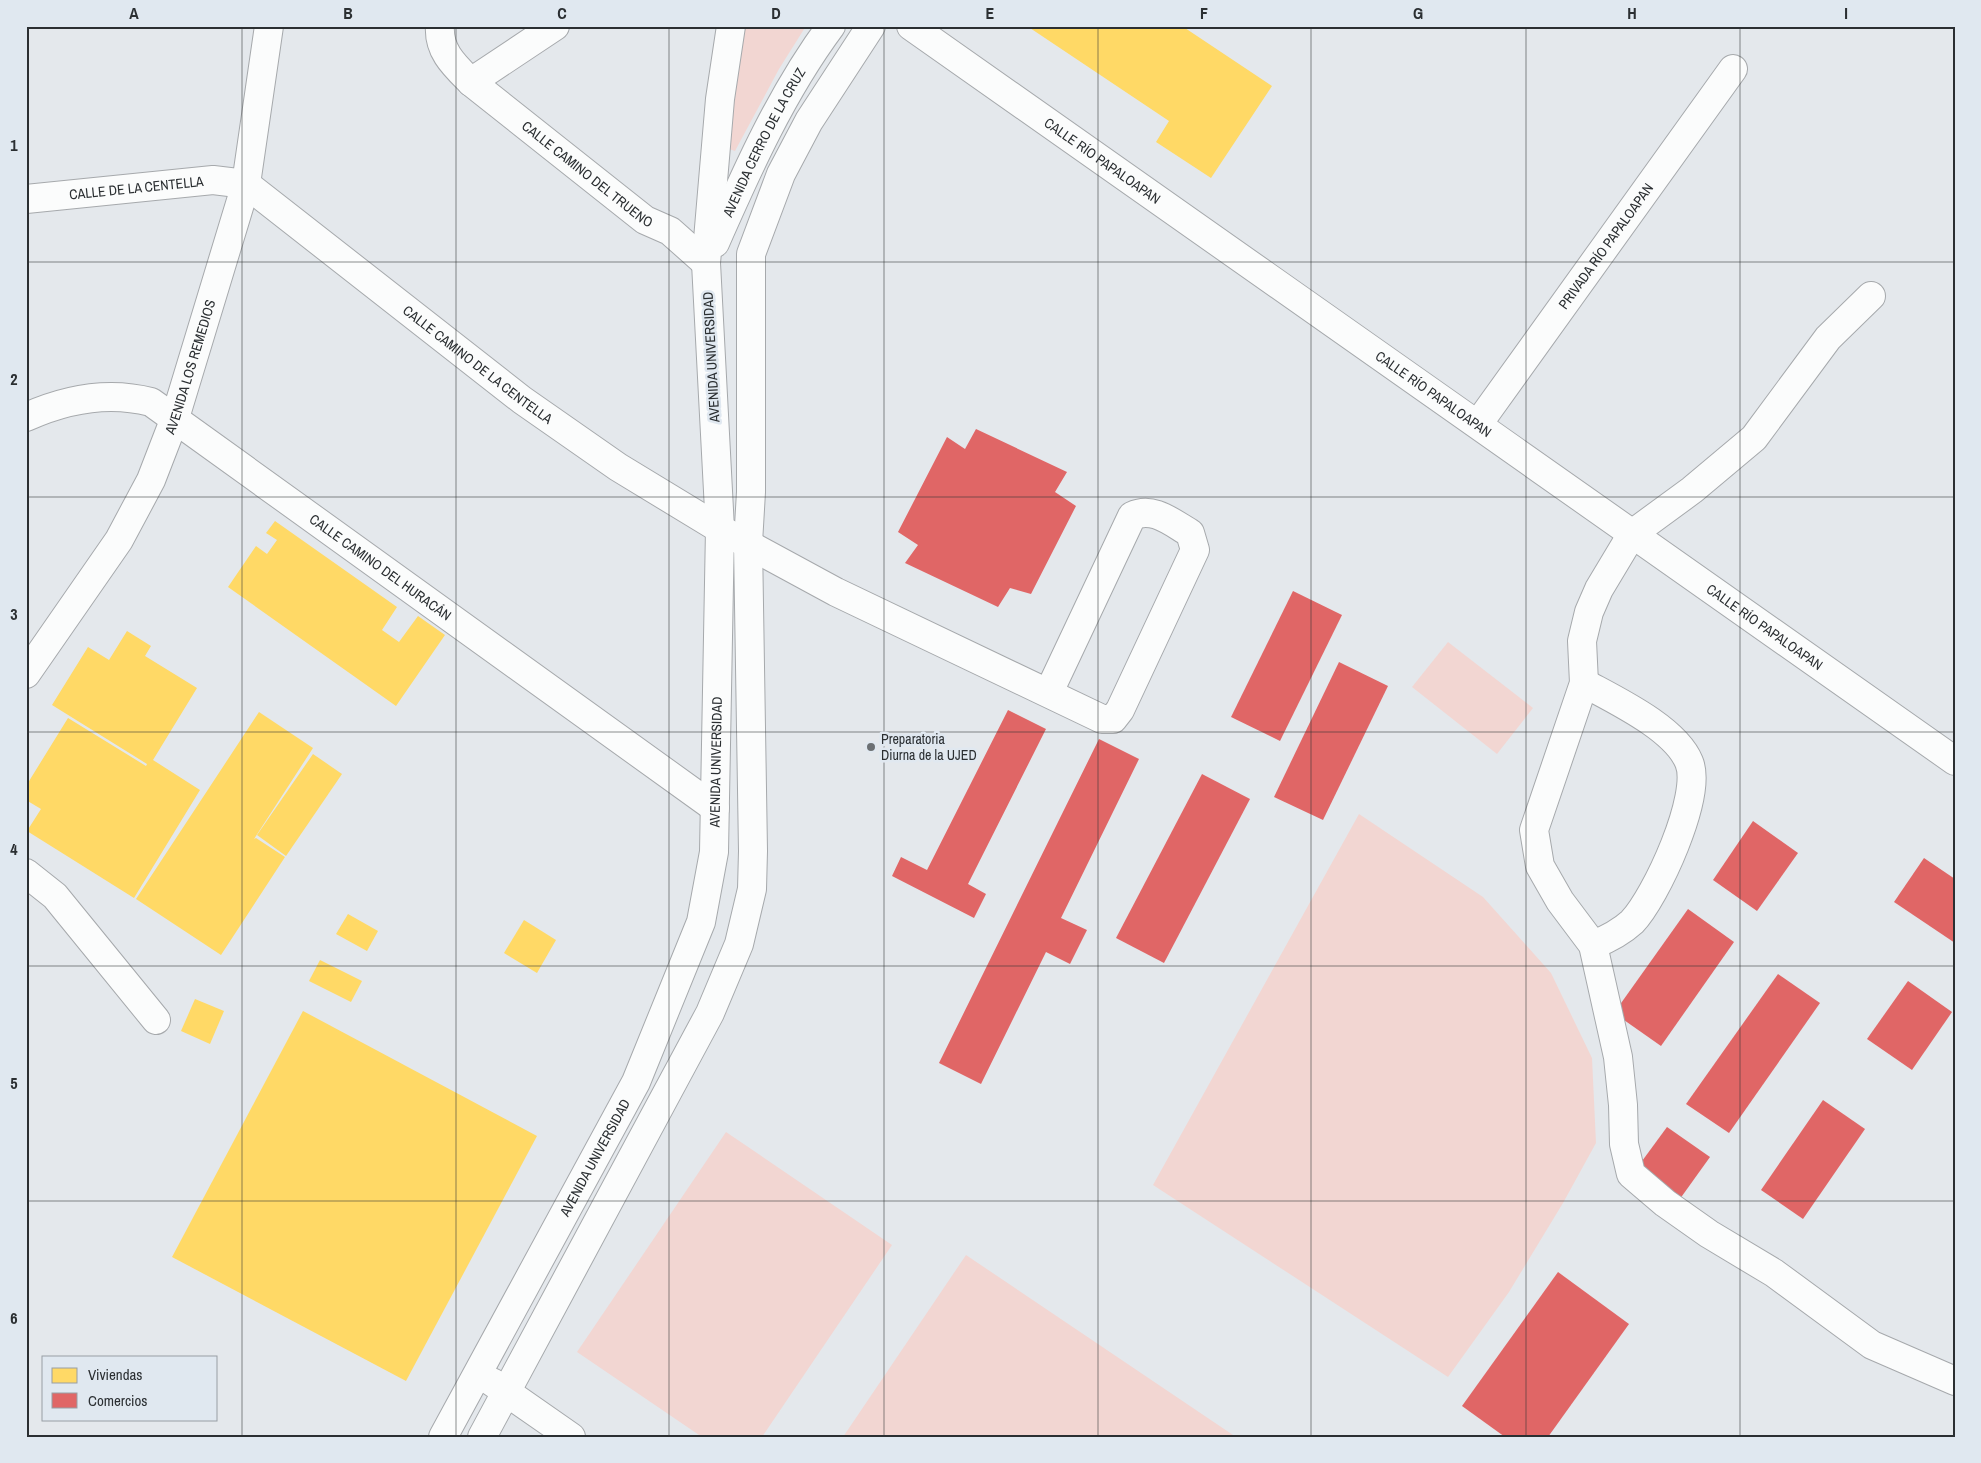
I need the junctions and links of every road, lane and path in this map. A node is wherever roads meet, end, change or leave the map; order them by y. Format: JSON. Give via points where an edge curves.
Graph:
{"nodes":[{"id":1,"x":269,"y":26,"type":"edge"},
{"id":2,"x":440,"y":26,"type":"edge"},
{"id":3,"x":555,"y":26,"type":"edge"},
{"id":4,"x":731,"y":26,"type":"edge"},
{"id":5,"x":831,"y":26,"type":"edge"},
{"id":6,"x":871,"y":26,"type":"edge"},
{"id":7,"x":911,"y":26,"type":"edge"},
{"id":8,"x":1733,"y":69,"type":"dead end"},
{"id":9,"x":471,"y":82,"type":"junction"},
{"id":10,"x":246,"y":184,"type":"junction"},
{"id":11,"x":26,"y":199,"type":"edge"},
{"id":12,"x":706,"y":263,"type":"junction"},
{"id":13,"x":1871,"y":296,"type":"dead end"},
{"id":14,"x":26,"y":417,"type":"edge"},
{"id":15,"x":175,"y":418,"type":"junction"},
{"id":16,"x":1478,"y":424,"type":"junction"},
{"id":17,"x":720,"y":529,"type":"junction"},
{"id":18,"x":1632,"y":534,"type":"junction"},
{"id":19,"x":748,"y":543,"type":"junction"},
{"id":20,"x":26,"y":674,"type":"edge"},
{"id":21,"x":1584,"y":683,"type":"junction"},
{"id":22,"x":1049,"y":692,"type":"junction"},
{"id":23,"x":1955,"y":761,"type":"edge"},
{"id":24,"x":715,"y":808,"type":"junction"},
{"id":25,"x":26,"y":873,"type":"edge"},
{"id":26,"x":1593,"y":945,"type":"junction"},
{"id":27,"x":156,"y":1020,"type":"dead end"},
{"id":28,"x":478,"y":1372,"type":"junction"},
{"id":29,"x":1955,"y":1380,"type":"edge"},
{"id":30,"x":507,"y":1393,"type":"junction"},
{"id":31,"x":443,"y":1437,"type":"edge"},
{"id":32,"x":482,"y":1437,"type":"edge"},
{"id":33,"x":571,"y":1437,"type":"edge"}],
"edges":[{"from":1,"to":10,"type":"street","name":"AVENIDA LOS REMEDIOS"},
{"from":2,"to":9,"type":"street","name":"CALLE CAMINO DEL TRUENO","via":[[446,55]]},
{"from":3,"to":9,"type":"street"},
{"from":4,"to":12,"type":"street","name":"AVENIDA UNIVERSIDAD","via":[[720,98]]},
{"from":5,"to":12,"type":"street","name":"AVENIDA CERRO DE LA CRUZ","via":[[777,112]]},
{"from":6,"to":19,"type":"street","name":"AVENIDA CERRO DE LA CRUZ","via":[[809,121],[781,174],[751,254]]},
{"from":7,"to":16,"type":"street","name":"CALLE RÍO PAPALOAPAN"},
{"from":8,"to":16,"type":"street","name":"PRIVADA RÍO PAPALOAPAN"},
{"from":9,"to":12,"type":"street","name":"CALLE CAMINO DEL TRUENO","via":[[645,220],[670,231]]},
{"from":10,"to":11,"type":"street","name":"CALLE DE LA CENTELLA","via":[[213,180]]},
{"from":10,"to":15,"type":"street","name":"AVENIDA LOS REMEDIOS"},
{"from":10,"to":17,"type":"street","name":"CALLE CAMINO DE LA CENTELLA","via":[[522,400],[618,467]]},
{"from":12,"to":17,"type":"street","name":"AVENIDA UNIVERSIDAD"},
{"from":13,"to":18,"type":"street","via":[[1828,338],[1754,438],[1692,490]]},
{"from":14,"to":15,"type":"street","name":"CALLE CAMINO DEL HURACÁN","via":[[51,406],[84,398],[120,396],[152,402]]},
{"from":15,"to":20,"type":"street","name":"AVENIDA LOS REMEDIOS","via":[[152,480],[120,540]]},
{"from":15,"to":24,"type":"street","name":"CALLE CAMINO DEL HURACÁN"},
{"from":16,"to":18,"type":"street","name":"CALLE RÍO PAPALOAPAN"},
{"from":17,"to":19,"type":"street","name":"CALLE CAMINO DE LA CENTELLA"},
{"from":17,"to":24,"type":"street","name":"AVENIDA UNIVERSIDAD"},
{"from":18,"to":21,"type":"street","via":[[1598,588],[1589,612],[1582,641]]},
{"from":18,"to":23,"type":"street","name":"CALLE RÍO PAPALOAPAN"},
{"from":19,"to":22,"type":"street","name":"CALLE CAMINO DE LA CENTELLA","via":[[836,592]]},
{"from":19,"to":30,"type":"street","via":[[753,851],[752,889],[739,944],[710,1013]]},
{"from":21,"to":26,"type":"street","via":[[1534,830],[1540,866],[1560,901]]},
{"from":21,"to":26,"type":"street","via":[[1642,714],[1663,731],[1689,762],[1693,785],[1672,851],[1646,902],[1616,936]]},
{"from":22,"to":22,"type":"street","name":"CALLE CAMINO DE LA CENTELLA","via":[[1132,516],[1152,512],[1190,533],[1195,550],[1113,719],[1102,719]]},
{"from":24,"to":28,"type":"street","name":"AVENIDA UNIVERSIDAD","via":[[714,852],[701,922],[636,1082]]},
{"from":25,"to":27,"type":"street","via":[[55,896]]},
{"from":26,"to":29,"type":"street","via":[[1618,1057],[1628,1168],[1638,1182],[1709,1234],[1774,1273],[1872,1344]]},
{"from":28,"to":30,"type":"street"},
{"from":28,"to":31,"type":"street","name":"AVENIDA UNIVERSIDAD"},
{"from":30,"to":32,"type":"street"},
{"from":30,"to":33,"type":"street"}]}
